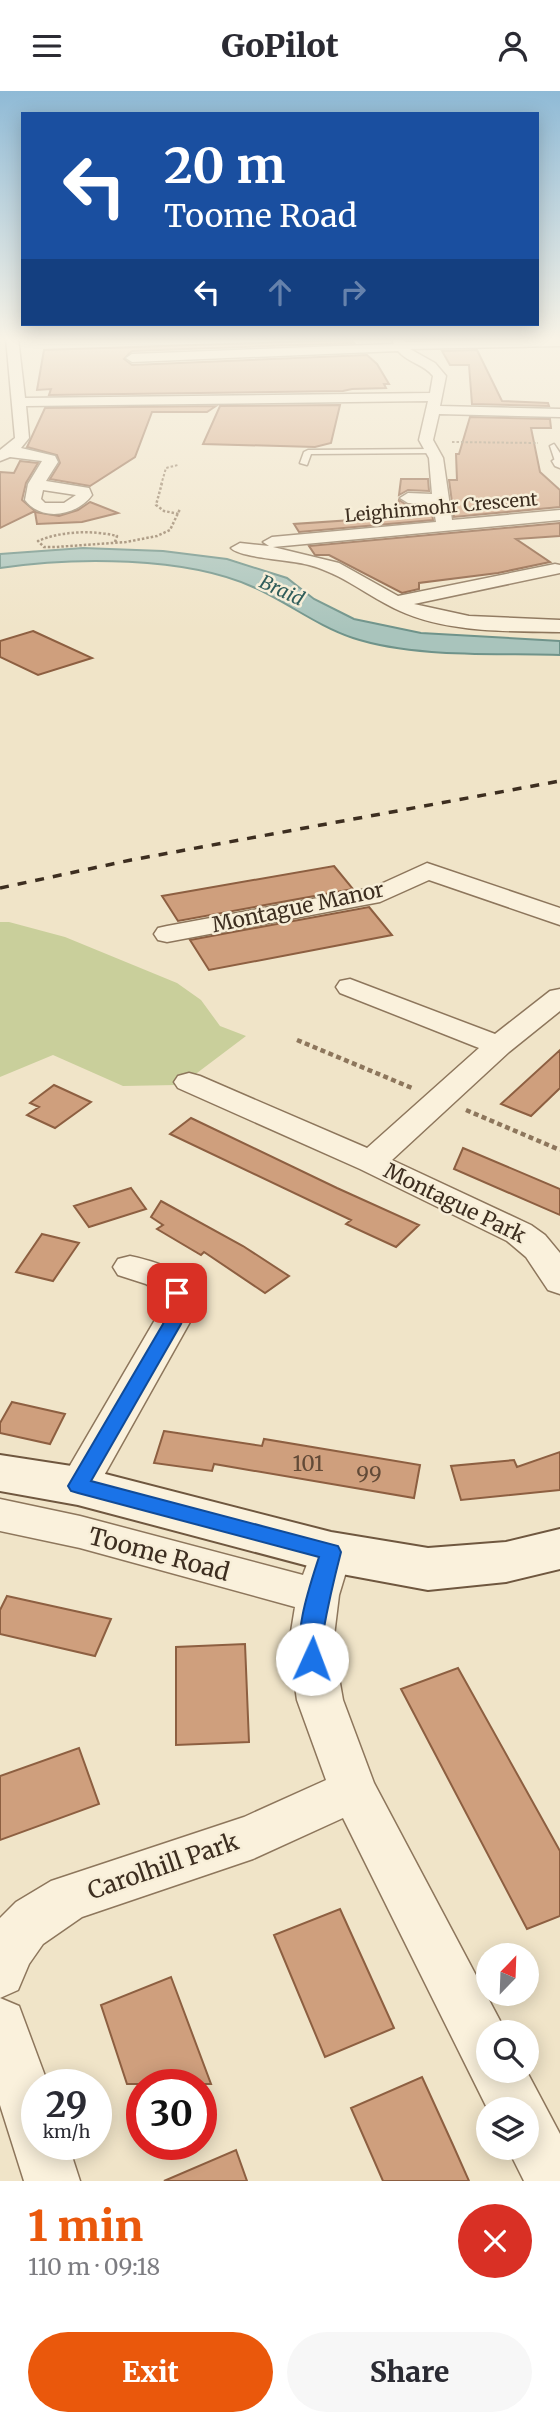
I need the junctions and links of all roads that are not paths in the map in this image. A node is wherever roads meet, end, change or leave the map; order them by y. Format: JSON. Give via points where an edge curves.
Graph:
{"nodes":[{"id":1,"x":22,"y":436,"type":"edge"},
{"id":2,"x":430,"y":436,"type":"edge"},
{"id":3,"x":429,"y":447,"type":"junction"},
{"id":4,"x":4,"y":454,"type":"edge"},
{"id":5,"x":304,"y":463,"type":"dead end"},
{"id":6,"x":36,"y":484,"type":"dead end"},
{"id":7,"x":408,"y":498,"type":"dead end"},
{"id":8,"x":440,"y":499,"type":"junction"},
{"id":9,"x":560,"y":515,"type":"edge"},
{"id":10,"x":447,"y":526,"type":"junction"},
{"id":11,"x":240,"y":548,"type":"dead end"},
{"id":12,"x":261,"y":550,"type":"junction"},
{"id":13,"x":549,"y":574,"type":"dead end"},
{"id":14,"x":395,"y":601,"type":"junction"},
{"id":15,"x":560,"y":627,"type":"edge"},
{"id":16,"x":560,"y":917,"type":"edge"},
{"id":17,"x":167,"y":934,"type":"dead end"},
{"id":18,"x":350,"y":987,"type":"dead end"},
{"id":19,"x":560,"y":997,"type":"edge"},
{"id":20,"x":499,"y":1046,"type":"junction"},
{"id":21,"x":189,"y":1082,"type":"dead end"},
{"id":22,"x":371,"y":1162,"type":"junction"},
{"id":23,"x":130,"y":1267,"type":"dead end"},
{"id":24,"x":560,"y":1282,"type":"edge"},
{"id":25,"x":0,"y":1473,"type":"edge"},
{"id":26,"x":78,"y":1486,"type":"junction"},
{"id":27,"x":0,"y":1515,"type":"edge"},
{"id":28,"x":560,"y":1549,"type":"edge"},
{"id":29,"x":324,"y":1574,"type":"junction"},
{"id":30,"x":353,"y":1790,"type":"junction"},
{"id":31,"x":0,"y":1972,"type":"edge"},
{"id":32,"x":0,"y":2025,"type":"edge"},
{"id":33,"x":476,"y":2030,"type":"edge"},
{"id":34,"x":21,"y":2086,"type":"edge"},
{"id":35,"x":539,"y":2152,"type":"edge"},
{"id":36,"x":45,"y":2160,"type":"edge"},
{"id":37,"x":52,"y":2181,"type":"edge"},
{"id":38,"x":554,"y":2181,"type":"edge"}],
"edges":[{"from":1,"to":4,"type":"street"},
{"from":2,"to":3,"type":"street"},
{"from":3,"to":5,"type":"lane","via":[[308,452]]},
{"from":3,"to":8,"type":"street","via":[[436,458]]},
{"from":4,"to":6,"type":"street","via":[[50,459]]},
{"from":7,"to":8,"type":"street"},
{"from":8,"to":10,"type":"street"},
{"from":9,"to":10,"type":"street","name":"Leighinmohr Crescent"},
{"from":10,"to":12,"type":"street","name":"Leighinmohr Crescent","via":[[279,540]]},
{"from":11,"to":12,"type":"street"},
{"from":12,"to":14,"type":"street","via":[[342,571]]},
{"from":13,"to":14,"type":"street"},
{"from":14,"to":15,"type":"street","via":[[435,617]]},
{"from":16,"to":17,"type":"street","name":"Montague Manor","via":[[426,871],[380,894]]},
{"from":18,"to":20,"type":"street"},
{"from":19,"to":20,"type":"street","name":"Montague Park"},
{"from":20,"to":22,"type":"street","name":"Montague Park"},
{"from":21,"to":22,"type":"street","name":"Montague Park"},
{"from":22,"to":24,"type":"street","name":"Montague Park","via":[[534,1242]]},
{"from":23,"to":26,"type":"street","via":[[154,1272],[173,1285],[177,1313]]},
{"from":25,"to":26,"type":"main road","name":"Toome Road"},
{"from":26,"to":29,"type":"main road","name":"Toome Road"},
{"from":27,"to":29,"type":"street","name":"Toome Road","via":[[128,1543],[251,1580]]},
{"from":28,"to":29,"type":"main road","name":"Toome Road","via":[[506,1562]]},
{"from":29,"to":30,"type":"street","via":[[311,1644],[314,1673]]},
{"from":30,"to":31,"type":"street","name":"Carolhill Park","via":[[253,1836],[51,1907],[23,1927],[6,1952]]},
{"from":30,"to":33,"type":"street"},
{"from":32,"to":34,"type":"street"},
{"from":35,"to":38,"type":"street"},
{"from":36,"to":37,"type":"street"}]}
